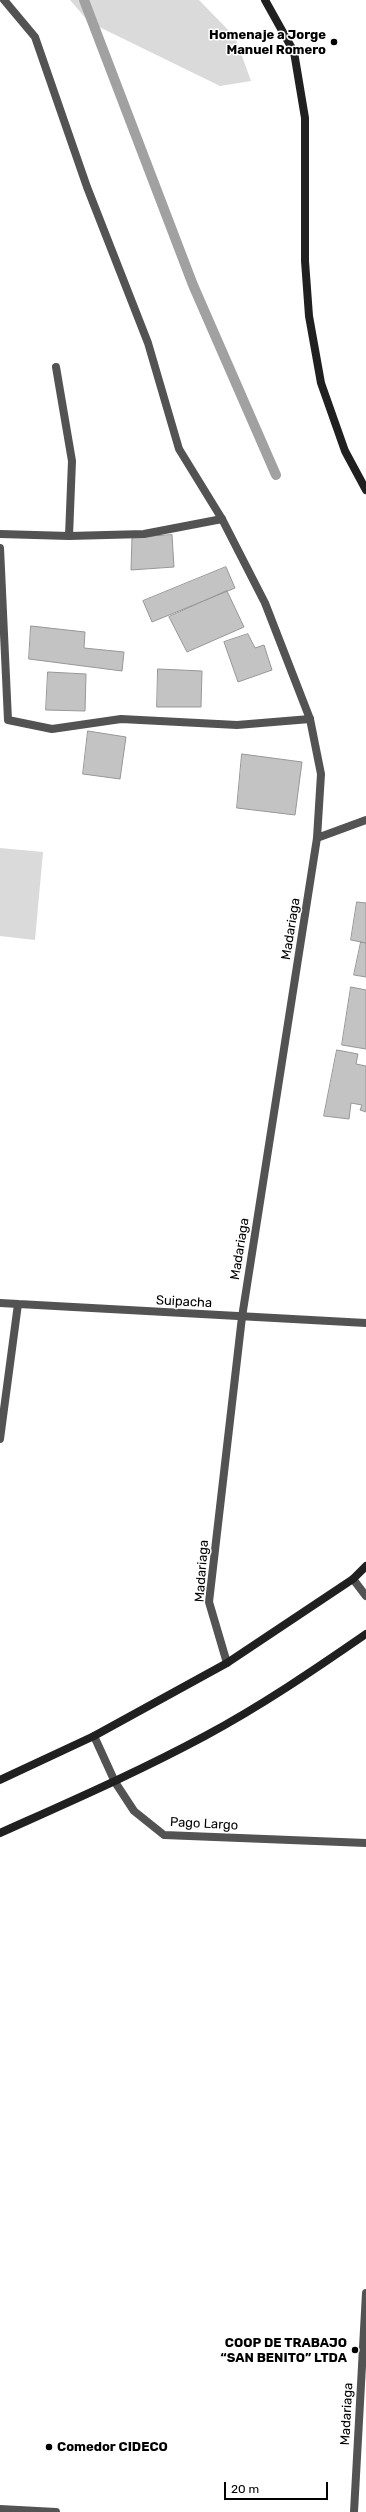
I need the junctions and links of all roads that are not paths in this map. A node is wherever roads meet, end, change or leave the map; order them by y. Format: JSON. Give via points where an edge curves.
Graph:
{"nodes":[{"id":1,"x":4,"y":0,"type":"edge"},
{"id":2,"x":265,"y":0,"type":"edge"},
{"id":3,"x":56,"y":367,"type":"dead end"},
{"id":4,"x":366,"y":490,"type":"edge"},
{"id":5,"x":222,"y":518,"type":"junction"},
{"id":6,"x":0,"y":534,"type":"edge"},
{"id":7,"x":69,"y":536,"type":"junction"},
{"id":8,"x":0,"y":548,"type":"edge"},
{"id":9,"x":310,"y":719,"type":"junction"},
{"id":10,"x":366,"y":820,"type":"edge"},
{"id":11,"x":317,"y":838,"type":"junction"},
{"id":12,"x":0,"y":1303,"type":"edge"},
{"id":13,"x":18,"y":1304,"type":"junction"},
{"id":14,"x":242,"y":1317,"type":"junction"},
{"id":15,"x":366,"y":1323,"type":"edge"},
{"id":16,"x":0,"y":1439,"type":"edge"},
{"id":17,"x":366,"y":1566,"type":"edge"},
{"id":18,"x":353,"y":1579,"type":"junction"},
{"id":19,"x":366,"y":1596,"type":"edge"},
{"id":20,"x":366,"y":1634,"type":"edge"},
{"id":21,"x":227,"y":1663,"type":"junction"},
{"id":22,"x":94,"y":1736,"type":"junction"},
{"id":23,"x":0,"y":1780,"type":"edge"},
{"id":24,"x":115,"y":1782,"type":"junction"},
{"id":25,"x":0,"y":1833,"type":"edge"},
{"id":26,"x":366,"y":1843,"type":"edge"},
{"id":27,"x":366,"y":2293,"type":"edge"},
{"id":28,"x":0,"y":2509,"type":"edge"},
{"id":29,"x":56,"y":2512,"type":"edge"},
{"id":30,"x":354,"y":2512,"type":"edge"}],
"edges":[{"from":1,"to":5,"type":"street","name":"Madariaga","via":[[35,37],[87,187],[148,343],[179,449]]},
{"from":2,"to":4,"type":"main road","via":[[294,52],[305,118],[305,261],[309,316],[321,383],[345,451]]},
{"from":3,"to":7,"type":"street","via":[[72,461]]},
{"from":5,"to":7,"type":"street","via":[[144,534]]},
{"from":5,"to":9,"type":"street","name":"Madariaga","via":[[265,603]]},
{"from":6,"to":7,"type":"street"},
{"from":8,"to":9,"type":"street","via":[[8,720],[52,730],[121,719],[237,725]]},
{"from":9,"to":11,"type":"street","name":"Madariaga","via":[[321,774]]},
{"from":10,"to":11,"type":"street"},
{"from":11,"to":14,"type":"street","name":"Madariaga"},
{"from":12,"to":13,"type":"street","name":"Suipacha"},
{"from":13,"to":14,"type":"street","name":"Suipacha"},
{"from":13,"to":16,"type":"street"},
{"from":14,"to":15,"type":"street","name":"Suipacha"},
{"from":14,"to":21,"type":"street","name":"Madariaga","via":[[209,1602]]},
{"from":17,"to":18,"type":"main road"},
{"from":18,"to":19,"type":"street"},
{"from":18,"to":21,"type":"main road"},
{"from":20,"to":24,"type":"main road","via":[[305,1676],[206,1736]]},
{"from":21,"to":22,"type":"main road"},
{"from":22,"to":23,"type":"main road"},
{"from":22,"to":24,"type":"street","name":"Pago Largo"},
{"from":24,"to":25,"type":"main road"},
{"from":24,"to":26,"type":"street","name":"Pago Largo","via":[[134,1811],[164,1835]]},
{"from":27,"to":30,"type":"street","name":"Madariaga"},
{"from":28,"to":29,"type":"street"}]}
